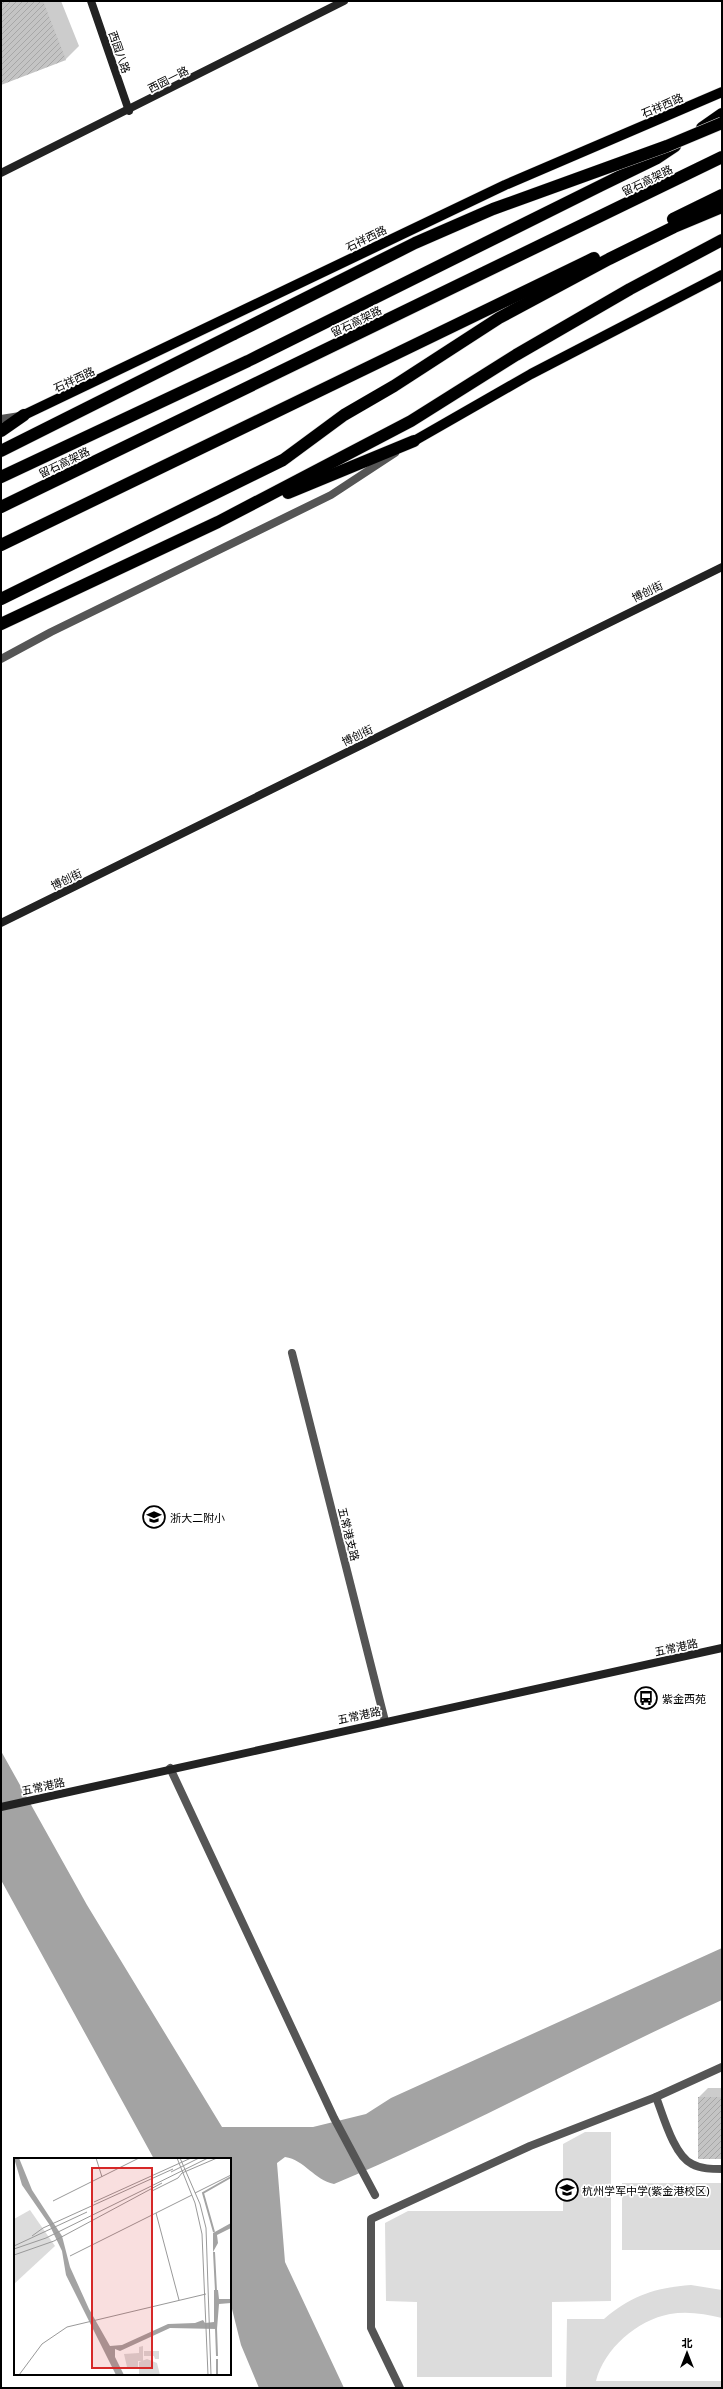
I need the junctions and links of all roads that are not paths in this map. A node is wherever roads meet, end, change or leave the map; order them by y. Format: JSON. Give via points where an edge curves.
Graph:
{"nodes":[{"id":1,"x":91,"y":1,"type":"edge"},
{"id":2,"x":344,"y":1,"type":"edge"},
{"id":3,"x":722,"y":92,"type":"edge"},
{"id":4,"x":129,"y":111,"type":"junction"},
{"id":5,"x":722,"y":114,"type":"edge"},
{"id":6,"x":722,"y":123,"type":"edge"},
{"id":7,"x":722,"y":157,"type":"edge"},
{"id":8,"x":1,"y":173,"type":"edge"},
{"id":9,"x":722,"y":195,"type":"edge"},
{"id":10,"x":722,"y":208,"type":"edge"},
{"id":11,"x":722,"y":240,"type":"edge"},
{"id":12,"x":722,"y":274,"type":"edge"},
{"id":13,"x":24,"y":415,"type":"junction"},
{"id":14,"x":1,"y":419,"type":"edge"},
{"id":15,"x":1,"y":431,"type":"edge"},
{"id":16,"x":414,"y":441,"type":"junction"},
{"id":17,"x":1,"y":451,"type":"edge"},
{"id":18,"x":1,"y":477,"type":"edge"},
{"id":19,"x":1,"y":508,"type":"edge"},
{"id":20,"x":218,"y":522,"type":"junction"},
{"id":21,"x":1,"y":545,"type":"edge"},
{"id":22,"x":722,"y":567,"type":"edge"},
{"id":23,"x":1,"y":599,"type":"edge"},
{"id":24,"x":1,"y":624,"type":"edge"},
{"id":25,"x":1,"y":659,"type":"edge"},
{"id":26,"x":1,"y":923,"type":"edge"},
{"id":27,"x":292,"y":1353,"type":"dead end"},
{"id":28,"x":722,"y":1648,"type":"edge"},
{"id":29,"x":385,"y":1721,"type":"junction"},
{"id":30,"x":170,"y":1768,"type":"junction"},
{"id":31,"x":1,"y":1807,"type":"edge"},
{"id":32,"x":722,"y":2067,"type":"edge"},
{"id":33,"x":656,"y":2097,"type":"junction"},
{"id":34,"x":722,"y":2169,"type":"edge"},
{"id":35,"x":375,"y":2195,"type":"dead end"},
{"id":36,"x":400,"y":2388,"type":"edge"}],
"edges":[{"from":1,"to":4,"type":"street","name":"西园八路"},
{"from":2,"to":4,"type":"street","name":"西园一路"},
{"from":3,"to":13,"type":"main road","name":"石祥西路","via":[[505,185]]},
{"from":4,"to":8,"type":"street","name":"西园一路"},
{"from":5,"to":18,"type":"highway","via":[[657,158],[248,361]]},
{"from":6,"to":17,"type":"highway","bridge":true,"via":[[667,146],[493,209],[415,244]]},
{"from":7,"to":19,"type":"highway","name":"留石高架路"},
{"from":9,"to":21,"type":"highway"},
{"from":10,"to":23,"type":"highway","via":[[674,227],[615,256],[499,318],[394,386],[344,414],[283,460]]},
{"from":11,"to":20,"type":"highway","via":[[630,289],[516,355],[411,421]]},
{"from":12,"to":16,"type":"main road","via":[[545,367]]},
{"from":13,"to":14,"type":"street"},
{"from":13,"to":15,"type":"highway"},
{"from":16,"to":20,"type":"highway"},
{"from":16,"to":25,"type":"street","via":[[331,496],[51,632]]},
{"from":20,"to":24,"type":"highway"},
{"from":22,"to":26,"type":"street","name":"博创街"},
{"from":27,"to":29,"type":"street","name":"五常港支路"},
{"from":28,"to":29,"type":"street","name":"五常港路"},
{"from":29,"to":30,"type":"street","name":"五常港路"},
{"from":30,"to":31,"type":"street","name":"五常港路"},
{"from":30,"to":35,"type":"street","via":[[334,2118]]},
{"from":32,"to":33,"type":"street"},
{"from":33,"to":34,"type":"street","via":[[678,2152],[690,2164],[706,2169]]},
{"from":33,"to":36,"type":"street","via":[[530,2146],[371,2218],[371,2328]]}]}
